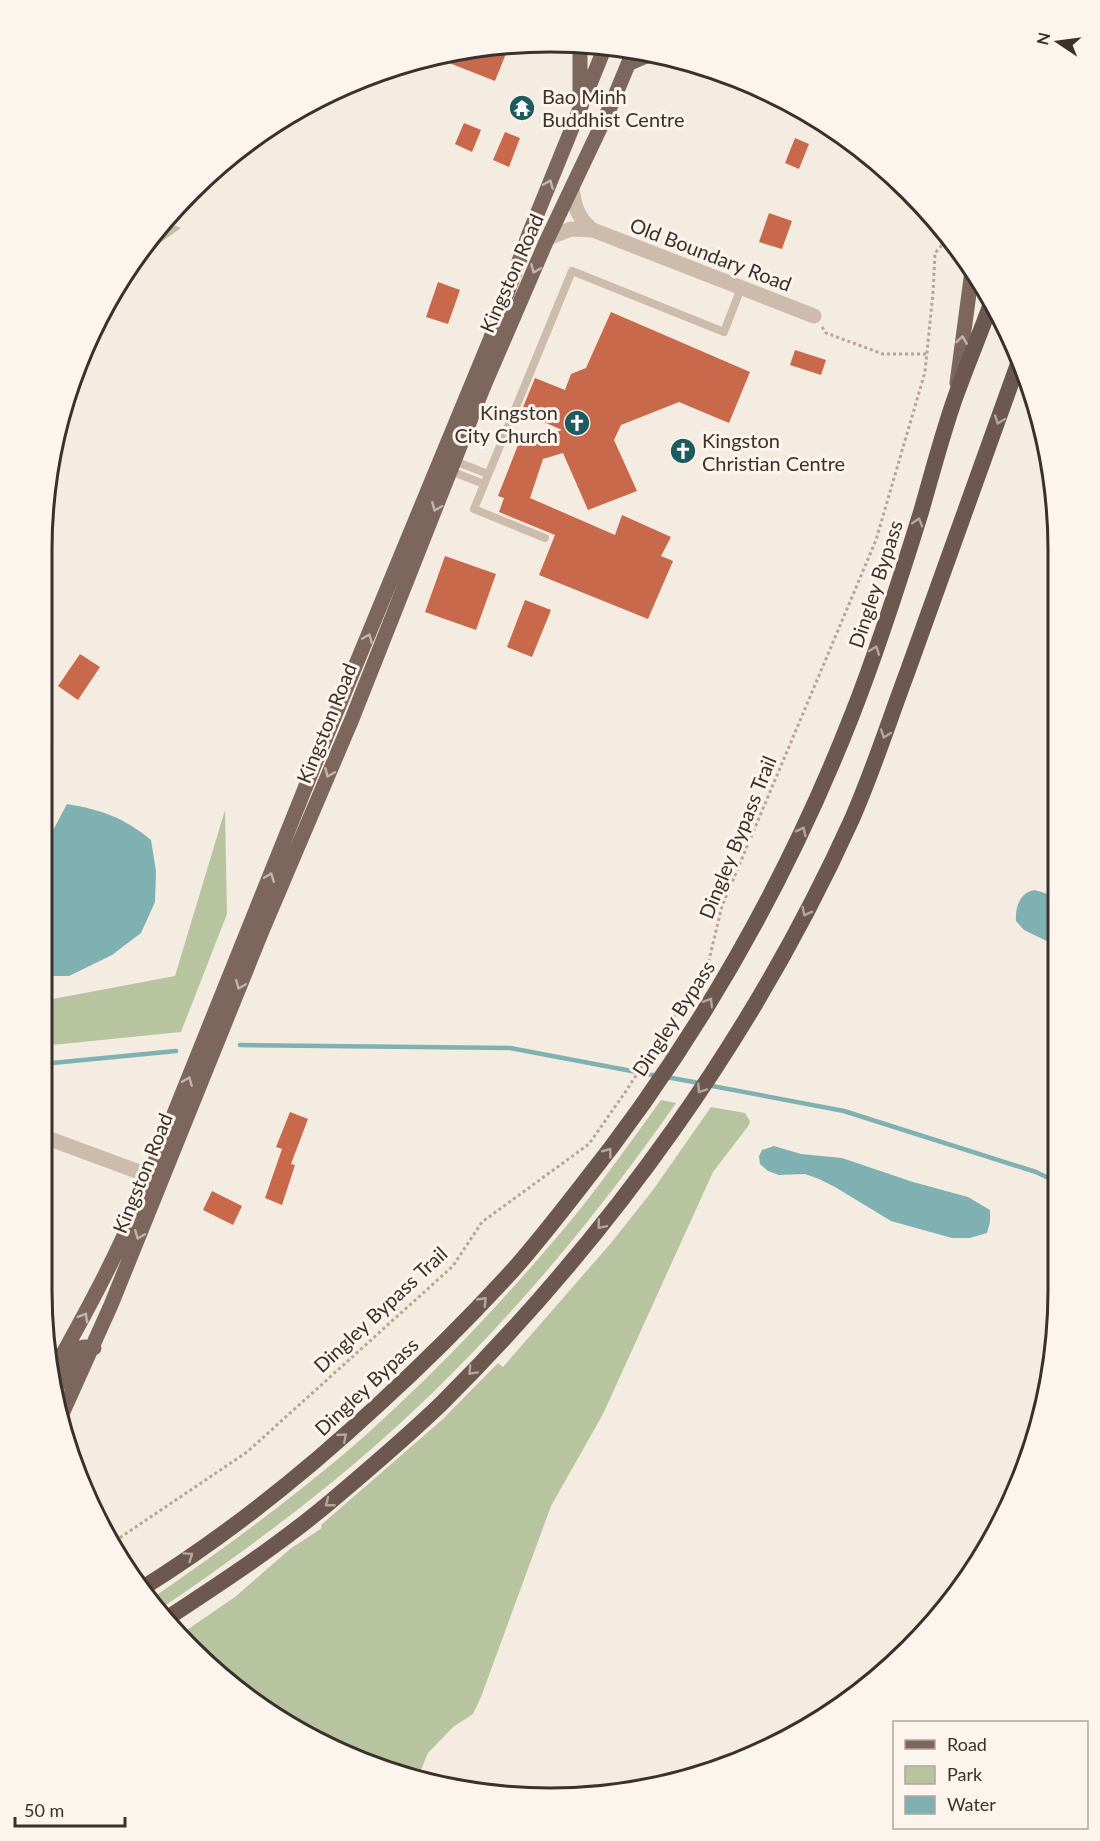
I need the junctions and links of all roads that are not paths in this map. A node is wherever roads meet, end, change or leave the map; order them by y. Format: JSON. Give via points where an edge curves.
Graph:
{"nodes":[{"id":1,"x":580,"y":54,"type":"edge"},
{"id":2,"x":601,"y":56,"type":"edge"},
{"id":3,"x":630,"y":59,"type":"edge"},
{"id":4,"x":577,"y":116,"type":"junction"},
{"id":5,"x":573,"y":188,"type":"junction"},
{"id":6,"x":594,"y":230,"type":"junction"},
{"id":7,"x":548,"y":238,"type":"junction"},
{"id":8,"x":970,"y":284,"type":"edge"},
{"id":9,"x":741,"y":288,"type":"junction"},
{"id":10,"x":987,"y":313,"type":"edge"},
{"id":11,"x":814,"y":316,"type":"road end"},
{"id":12,"x":1015,"y":373,"type":"edge"},
{"id":13,"x":955,"y":398,"type":"junction"},
{"id":14,"x":447,"y":464,"type":"junction"},
{"id":15,"x":488,"y":474,"type":"junction"},
{"id":16,"x":484,"y":484,"type":"junction"},
{"id":17,"x":545,"y":538,"type":"dead end"},
{"id":18,"x":52,"y":1140,"type":"edge"},
{"id":19,"x":155,"y":1178,"type":"junction"},
{"id":20,"x":94,"y":1348,"type":"junction"},
{"id":21,"x":58,"y":1363,"type":"edge"},
{"id":22,"x":61,"y":1381,"type":"edge"},
{"id":23,"x":66,"y":1406,"type":"edge"},
{"id":24,"x":221,"y":1582,"type":"junction"},
{"id":25,"x":148,"y":1584,"type":"edge"},
{"id":26,"x":172,"y":1615,"type":"edge"},
{"id":27,"x":177,"y":1620,"type":"edge"}],
"edges":[{"from":1,"to":4,"type":"main road"},
{"from":2,"to":4,"type":"main road","name":"Kingston Road"},
{"from":3,"to":5,"type":"main road","name":"Kingston Road"},
{"from":14,"to":4,"type":"main road","name":"Kingston Road","one_way":true,"via":[[529,234]]},
{"from":5,"to":6,"type":"street","via":[[578,213]]},
{"from":5,"to":7,"type":"main road","name":"Kingston Road"},
{"from":6,"to":7,"type":"street","name":"Old Boundary Road","via":[[571,229]]},
{"from":6,"to":9,"type":"street","name":"Old Boundary Road"},
{"from":7,"to":14,"type":"main road","name":"Kingston Road","one_way":true},
{"from":13,"to":8,"type":"main road","one_way":true},
{"from":9,"to":11,"type":"street","name":"Old Boundary Road"},
{"from":9,"to":15,"type":"lane","via":[[724,332],[572,271]]},
{"from":10,"to":13,"type":"highway","name":"Dingley Bypass"},
{"from":12,"to":24,"type":"highway","one_way":true,"via":[[854,814],[785,953],[716,1067],[607,1218],[538,1300],[440,1404],[340,1494],[263,1555]]},
{"from":25,"to":13,"type":"highway","name":"Dingley Bypass","one_way":true,"via":[[279,1491],[445,1342],[547,1230],[598,1166],[678,1052],[734,963],[811,812],[852,715],[901,578]]},
{"from":14,"to":15,"type":"lane"},
{"from":14,"to":16,"type":"lane"},
{"from":14,"to":19,"type":"main road","name":"Kingston Road","via":[[352,719]]},
{"from":15,"to":16,"type":"lane"},
{"from":16,"to":17,"type":"lane","via":[[474,509]]},
{"from":18,"to":19,"type":"street"},
{"from":19,"to":20,"type":"main road","name":"Kingston Road","one_way":true},
{"from":21,"to":19,"type":"main road","name":"Kingston Road","one_way":true},
{"from":20,"to":22,"type":"main road","via":[[81,1347]]},
{"from":20,"to":23,"type":"main road","name":"Kingston Road"},
{"from":24,"to":26,"type":"highway"},
{"from":24,"to":27,"type":"main road"}]}
